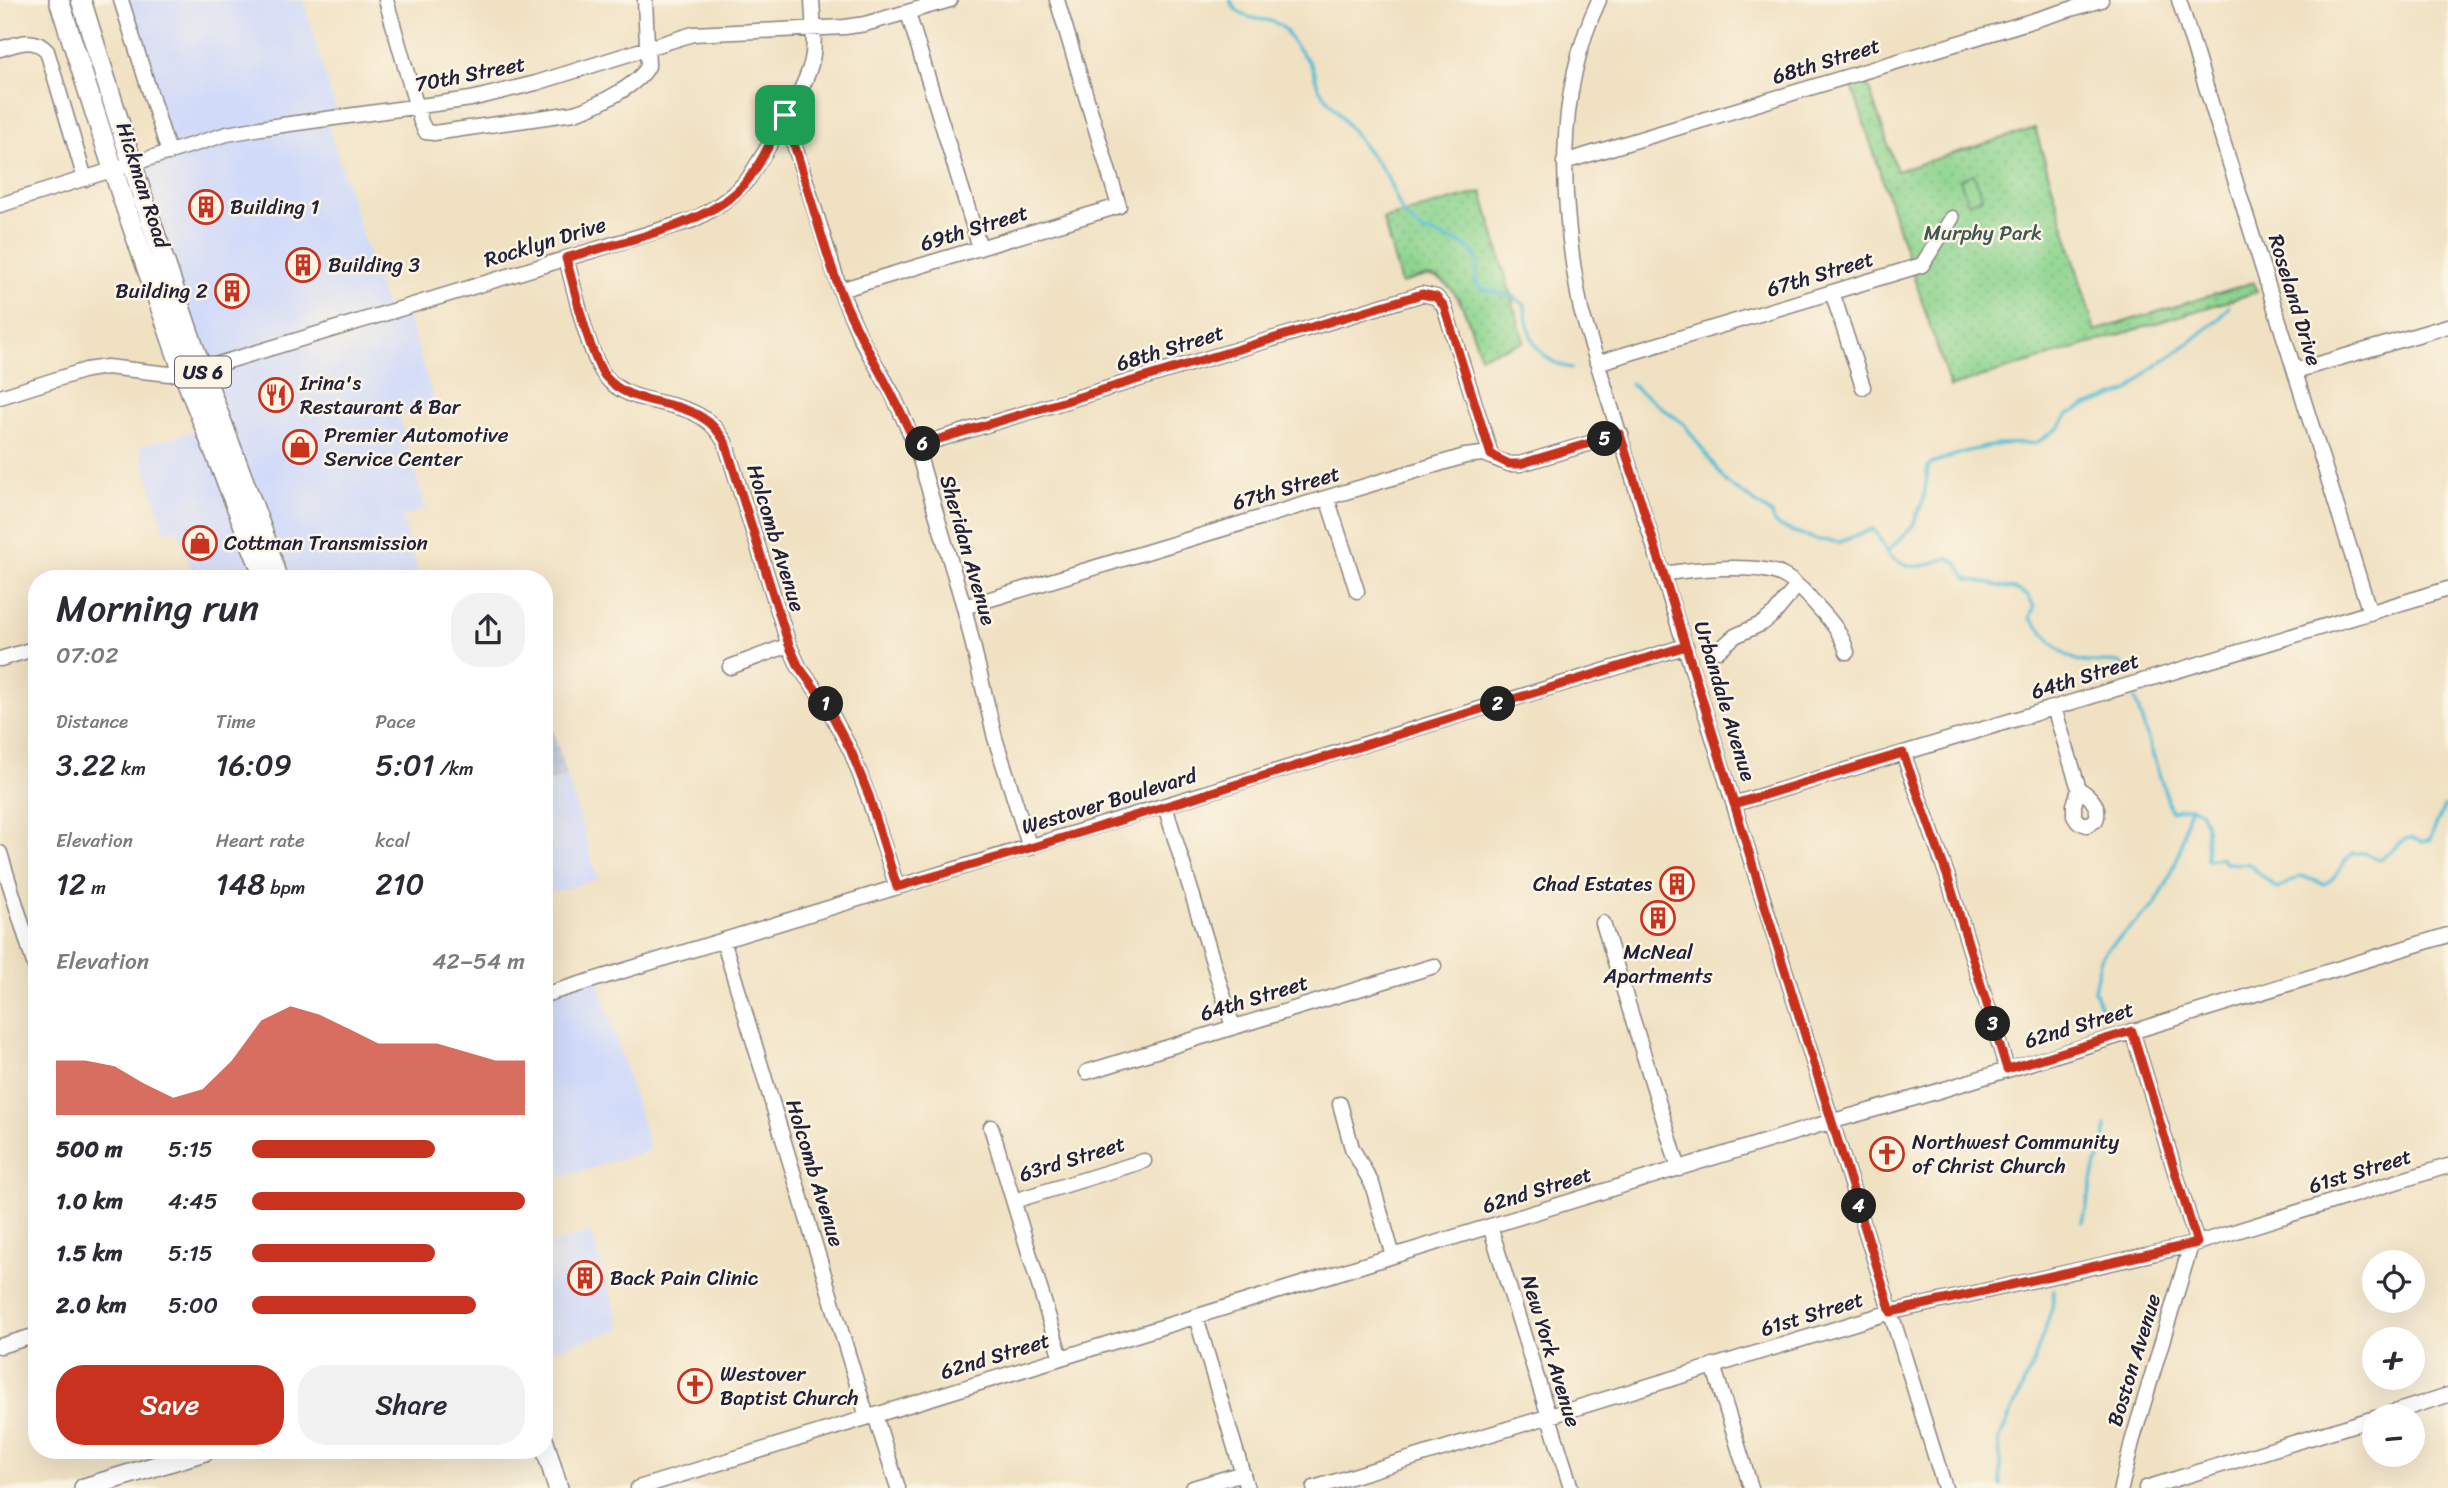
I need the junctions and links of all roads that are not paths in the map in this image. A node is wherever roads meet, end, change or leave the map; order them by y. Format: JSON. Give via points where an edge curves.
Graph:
{"nodes":[{"id":1,"x":59,"y":0,"type":"edge"},
{"id":2,"x":81,"y":0,"type":"edge"},
{"id":3,"x":121,"y":0,"type":"edge"},
{"id":4,"x":386,"y":0,"type":"edge"},
{"id":5,"x":645,"y":0,"type":"edge"},
{"id":6,"x":812,"y":0,"type":"edge"},
{"id":7,"x":950,"y":0,"type":"edge"},
{"id":8,"x":1057,"y":0,"type":"edge"},
{"id":9,"x":1599,"y":0,"type":"edge"},
{"id":10,"x":2101,"y":0,"type":"edge"},
{"id":11,"x":2179,"y":0,"type":"edge"},
{"id":12,"x":908,"y":13,"type":"junction"},
{"id":13,"x":814,"y":28,"type":"junction"},
{"id":14,"x":647,"y":48,"type":"junction"},
{"id":15,"x":0,"y":49,"type":"edge"},
{"id":16,"x":418,"y":106,"type":"junction"},
{"id":17,"x":785,"y":115,"type":"junction"},
{"id":18,"x":169,"y":153,"type":"junction"},
{"id":19,"x":1564,"y":162,"type":"junction"},
{"id":20,"x":133,"y":164,"type":"junction"},
{"id":21,"x":114,"y":170,"type":"junction"},
{"id":22,"x":85,"y":179,"type":"junction"},
{"id":23,"x":0,"y":205,"type":"edge"},
{"id":24,"x":1952,"y":218,"type":"dead end"},
{"id":25,"x":980,"y":248,"type":"junction"},
{"id":26,"x":566,"y":258,"type":"junction"},
{"id":27,"x":840,"y":290,"type":"junction"},
{"id":28,"x":1832,"y":292,"type":"junction"},
{"id":29,"x":2448,"y":326,"type":"edge"},
{"id":30,"x":1597,"y":363,"type":"junction"},
{"id":31,"x":192,"y":370,"type":"junction"},
{"id":32,"x":2295,"y":371,"type":"junction"},
{"id":33,"x":1863,"y":387,"type":"dead end"},
{"id":34,"x":0,"y":397,"type":"edge"},
{"id":35,"x":1620,"y":434,"type":"junction"},
{"id":36,"x":916,"y":446,"type":"junction"},
{"id":37,"x":1491,"y":455,"type":"junction"},
{"id":38,"x":1327,"y":498,"type":"junction"},
{"id":39,"x":269,"y":570,"type":"edge"},
{"id":40,"x":1664,"y":574,"type":"junction"},
{"id":41,"x":1797,"y":586,"type":"junction"},
{"id":42,"x":2448,"y":589,"type":"edge"},
{"id":43,"x":1356,"y":591,"type":"dead end"},
{"id":44,"x":964,"y":607,"type":"junction"},
{"id":45,"x":2370,"y":613,"type":"junction"},
{"id":46,"x":789,"y":645,"type":"junction"},
{"id":47,"x":1686,"y":646,"type":"junction"},
{"id":48,"x":1719,"y":650,"type":"dead end"},
{"id":49,"x":28,"y":651,"type":"edge"},
{"id":50,"x":1847,"y":652,"type":"dead end"},
{"id":51,"x":0,"y":659,"type":"edge"},
{"id":52,"x":730,"y":667,"type":"dead end"},
{"id":53,"x":2054,"y":708,"type":"junction"},
{"id":54,"x":1903,"y":753,"type":"junction"},
{"id":55,"x":2079,"y":789,"type":"dead end"},
{"id":56,"x":1734,"y":804,"type":"junction"},
{"id":57,"x":1165,"y":806,"type":"junction"},
{"id":58,"x":1030,"y":848,"type":"junction"},
{"id":59,"x":0,"y":853,"type":"edge"},
{"id":60,"x":897,"y":887,"type":"junction"},
{"id":61,"x":1603,"y":923,"type":"dead end"},
{"id":62,"x":2448,"y":935,"type":"edge"},
{"id":63,"x":723,"y":940,"type":"junction"},
{"id":64,"x":28,"y":944,"type":"edge"},
{"id":65,"x":1434,"y":966,"type":"dead end"},
{"id":66,"x":553,"y":992,"type":"edge"},
{"id":67,"x":1233,"y":1027,"type":"junction"},
{"id":68,"x":2132,"y":1031,"type":"junction"},
{"id":69,"x":2007,"y":1069,"type":"junction"},
{"id":70,"x":1087,"y":1072,"type":"dead end"},
{"id":71,"x":1340,"y":1104,"type":"dead end"},
{"id":72,"x":1832,"y":1121,"type":"junction"},
{"id":73,"x":991,"y":1127,"type":"dead end"},
{"id":74,"x":1144,"y":1161,"type":"dead end"},
{"id":75,"x":2448,"y":1166,"type":"edge"},
{"id":76,"x":1679,"y":1169,"type":"junction"},
{"id":77,"x":1014,"y":1201,"type":"junction"},
{"id":78,"x":1490,"y":1226,"type":"junction"},
{"id":79,"x":2194,"y":1244,"type":"junction"},
{"id":80,"x":1393,"y":1256,"type":"junction"},
{"id":81,"x":1891,"y":1312,"type":"junction"},
{"id":82,"x":1196,"y":1317,"type":"junction"},
{"id":83,"x":28,"y":1338,"type":"edge"},
{"id":84,"x":0,"y":1346,"type":"edge"},
{"id":85,"x":1061,"y":1358,"type":"junction"},
{"id":86,"x":1713,"y":1365,"type":"junction"},
{"id":87,"x":2448,"y":1395,"type":"edge"},
{"id":88,"x":2420,"y":1404,"type":"edge"},
{"id":89,"x":871,"y":1416,"type":"junction"},
{"id":90,"x":1549,"y":1416,"type":"junction"},
{"id":91,"x":2362,"y":1422,"type":"edge"},
{"id":92,"x":179,"y":1459,"type":"edge"},
{"id":93,"x":536,"y":1459,"type":"edge"},
{"id":94,"x":549,"y":1459,"type":"edge"},
{"id":95,"x":1243,"y":1473,"type":"junction"},
{"id":96,"x":84,"y":1488,"type":"edge"},
{"id":97,"x":545,"y":1488,"type":"edge"},
{"id":98,"x":558,"y":1488,"type":"edge"},
{"id":99,"x":638,"y":1488,"type":"edge"},
{"id":100,"x":898,"y":1488,"type":"edge"},
{"id":101,"x":1193,"y":1488,"type":"edge"},
{"id":102,"x":1248,"y":1488,"type":"edge"},
{"id":103,"x":1314,"y":1488,"type":"edge"},
{"id":104,"x":1572,"y":1488,"type":"edge"},
{"id":105,"x":1751,"y":1488,"type":"edge"},
{"id":106,"x":1945,"y":1488,"type":"edge"},
{"id":107,"x":2121,"y":1488,"type":"edge"},
{"id":108,"x":2146,"y":1488,"type":"edge"}],
"edges":[{"from":1,"to":21,"type":"main road","name":"Hickman Road","number":"US 6"},
{"from":2,"to":20,"type":"main road","name":"Hickman Road","number":"US 6"},
{"from":3,"to":18,"type":"street"},
{"from":4,"to":16,"type":"street"},
{"from":5,"to":14,"type":"street"},
{"from":6,"to":13,"type":"street","name":"Rocklyn Drive"},
{"from":7,"to":12,"type":"street","name":"70th Street"},
{"from":8,"to":25,"type":"street","name":"69th Street","via":[[1119,206]]},
{"from":9,"to":19,"type":"street","name":"Urbandale Avenue","via":[[1570,100]]},
{"from":10,"to":19,"type":"street","name":"68th Street"},
{"from":11,"to":32,"type":"street","name":"Roseland Drive"},
{"from":12,"to":13,"type":"street","name":"70th Street","via":[[865,24]]},
{"from":12,"to":25,"type":"street"},
{"from":13,"to":14,"type":"street","name":"70th Street","via":[[693,34]]},
{"from":13,"to":17,"type":"street","name":"Rocklyn Drive","via":[[809,71]]},
{"from":14,"to":16,"type":"street","name":"70th Street","via":[[513,89]]},
{"from":14,"to":16,"type":"street","via":[[648,66],[643,76],[582,111],[434,133],[426,132]]},
{"from":15,"to":22,"type":"street","via":[[33,41],[47,51]]},
{"from":16,"to":18,"type":"street","name":"70th Street","via":[[261,128]]},
{"from":17,"to":26,"type":"street","name":"Rocklyn Drive","via":[[748,178],[721,205],[693,220]]},
{"from":17,"to":27,"type":"street","name":"Sheridan Avenue"},
{"from":18,"to":20,"type":"street","name":"70th Street"},
{"from":19,"to":30,"type":"street","name":"Urbandale Avenue","via":[[1566,219],[1576,281]]},
{"from":20,"to":21,"type":"street","name":"70th Street"},
{"from":20,"to":31,"type":"main road","name":"Hickman Road","number":"US 6"},
{"from":21,"to":22,"type":"street","name":"70th Street"},
{"from":21,"to":31,"type":"main road","name":"Hickman Road","number":"US 6"},
{"from":22,"to":23,"type":"street","name":"70th Street"},
{"from":24,"to":28,"type":"street","name":"67th Street","via":[[1922,265]]},
{"from":25,"to":27,"type":"street","name":"69th Street"},
{"from":26,"to":31,"type":"street","name":"Rocklyn Drive"},
{"from":26,"to":46,"type":"street","name":"Holcomb Avenue","via":[[594,352],[607,377],[633,395],[702,417],[716,427],[725,442]]},
{"from":27,"to":36,"type":"street","name":"Sheridan Avenue"},
{"from":28,"to":30,"type":"street","name":"67th Street"},
{"from":28,"to":33,"type":"street"},
{"from":29,"to":32,"type":"street"},
{"from":30,"to":35,"type":"street","name":"Urbandale Avenue"},
{"from":31,"to":34,"type":"street","via":[[169,374],[107,367]]},
{"from":31,"to":39,"type":"main road","name":"Hickman Road","number":"US 6","via":[[268,546]]},
{"from":32,"to":45,"type":"street","name":"Roseland Drive"},
{"from":35,"to":37,"type":"street","name":"67th Street","via":[[1520,464]]},
{"from":35,"to":40,"type":"street","name":"Urbandale Avenue"},
{"from":36,"to":37,"type":"street","name":"68th Street","via":[[1422,294],[1436,297],[1444,306]]},
{"from":36,"to":44,"type":"street","name":"Sheridan Avenue"},
{"from":37,"to":38,"type":"street","name":"67th Street","via":[[1465,456]]},
{"from":38,"to":43,"type":"street"},
{"from":38,"to":44,"type":"street","name":"67th Street"},
{"from":40,"to":41,"type":"street","via":[[1755,568],[1782,575]]},
{"from":40,"to":47,"type":"street","name":"Urbandale Avenue"},
{"from":41,"to":48,"type":"street","via":[[1774,614]]},
{"from":41,"to":50,"type":"street","via":[[1829,618]]},
{"from":42,"to":45,"type":"street","name":"64th Street"},
{"from":44,"to":58,"type":"street","name":"Sheridan Avenue","via":[[995,738]]},
{"from":45,"to":53,"type":"street","name":"64th Street"},
{"from":46,"to":52,"type":"street"},
{"from":46,"to":60,"type":"street","name":"Holcomb Avenue","via":[[851,751]]},
{"from":47,"to":56,"type":"street","name":"Urbandale Avenue"},
{"from":47,"to":57,"type":"street","name":"Westover Boulevard"},
{"from":49,"to":51,"type":"street"},
{"from":53,"to":54,"type":"street","name":"64th Street"},
{"from":53,"to":55,"type":"street"},
{"from":54,"to":56,"type":"street","name":"64th Street"},
{"from":54,"to":69,"type":"street","via":[[1947,875]]},
{"from":56,"to":72,"type":"street","name":"Urbandale Avenue"},
{"from":57,"to":58,"type":"street","name":"Westover Boulevard"},
{"from":57,"to":67,"type":"street"},
{"from":58,"to":60,"type":"street","name":"Westover Boulevard"},
{"from":59,"to":64,"type":"street"},
{"from":60,"to":63,"type":"street","name":"Westover Boulevard"},
{"from":61,"to":76,"type":"street"},
{"from":62,"to":68,"type":"street","name":"62nd Street"},
{"from":63,"to":66,"type":"street","name":"Westover Boulevard"},
{"from":63,"to":89,"type":"street","name":"Holcomb Avenue"},
{"from":65,"to":67,"type":"street","name":"64th Street"},
{"from":67,"to":70,"type":"street","name":"64th Street"},
{"from":68,"to":69,"type":"street","name":"62nd Street"},
{"from":68,"to":79,"type":"street"},
{"from":69,"to":72,"type":"street","name":"62nd Street"},
{"from":71,"to":80,"type":"street","via":[[1352,1148],[1372,1184]]},
{"from":72,"to":76,"type":"street","name":"62nd Street"},
{"from":72,"to":81,"type":"street","name":"Urbandale Avenue"},
{"from":73,"to":77,"type":"street"},
{"from":74,"to":77,"type":"street","name":"63rd Street"},
{"from":75,"to":79,"type":"street","name":"61st Street"},
{"from":76,"to":78,"type":"street","name":"62nd Street"},
{"from":77,"to":85,"type":"street"},
{"from":78,"to":80,"type":"street","name":"62nd Street"},
{"from":78,"to":90,"type":"street","name":"New York Avenue"},
{"from":79,"to":81,"type":"street","name":"61st Street"},
{"from":79,"to":107,"type":"street","name":"Boston Avenue"},
{"from":80,"to":82,"type":"street","name":"62nd Street"},
{"from":81,"to":86,"type":"street","name":"61st Street"},
{"from":81,"to":106,"type":"street","name":"Urbandale Avenue"},
{"from":82,"to":85,"type":"street","name":"62nd Street"},
{"from":82,"to":95,"type":"street"},
{"from":83,"to":84,"type":"street"},
{"from":85,"to":89,"type":"street","name":"62nd Street"},
{"from":86,"to":90,"type":"street","name":"61st Street"},
{"from":86,"to":105,"type":"street"},
{"from":87,"to":88,"type":"street"},
{"from":89,"to":99,"type":"street","name":"62nd Street"},
{"from":89,"to":100,"type":"street","name":"Holcomb Avenue"},
{"from":90,"to":103,"type":"street","name":"61st Street"},
{"from":90,"to":104,"type":"street","name":"New York Avenue"},
{"from":91,"to":108,"type":"street"},
{"from":92,"to":96,"type":"main road"},
{"from":93,"to":97,"type":"main road"},
{"from":94,"to":98,"type":"main road"},
{"from":95,"to":101,"type":"street"},
{"from":95,"to":102,"type":"street"}]}
